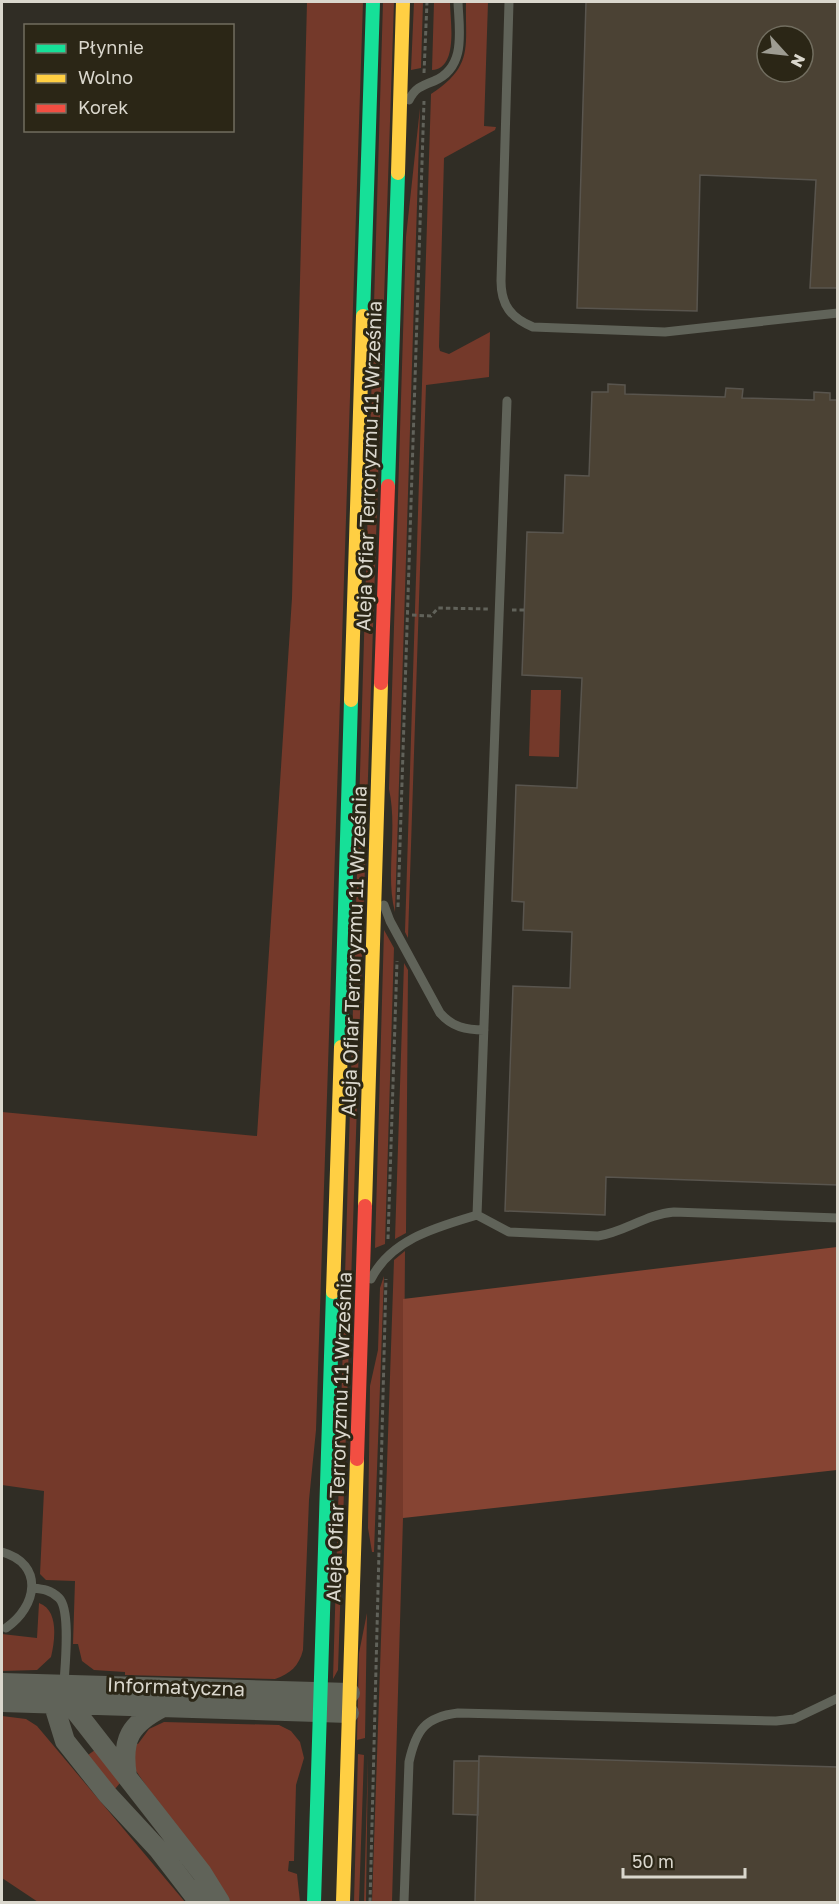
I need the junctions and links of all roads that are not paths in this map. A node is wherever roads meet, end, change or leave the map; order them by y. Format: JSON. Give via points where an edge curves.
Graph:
{"nodes":[{"id":1,"x":373,"y":2,"type":"edge"},
{"id":2,"x":403,"y":2,"type":"edge"},
{"id":3,"x":458,"y":2,"type":"edge"},
{"id":4,"x":509,"y":2,"type":"edge"},
{"id":5,"x":399,"y":143,"type":"junction"},
{"id":6,"x":837,"y":313,"type":"edge"},
{"id":7,"x":507,"y":401,"type":"dead end"},
{"id":8,"x":375,"y":877,"type":"junction"},
{"id":9,"x":484,"y":1030,"type":"junction"},
{"id":10,"x":477,"y":1215,"type":"junction"},
{"id":11,"x":837,"y":1218,"type":"edge"},
{"id":12,"x":362,"y":1298,"type":"junction"},
{"id":13,"x":2,"y":1552,"type":"edge"},
{"id":14,"x":33,"y":1588,"type":"junction"},
{"id":15,"x":6,"y":1628,"type":"dead end"},
{"id":16,"x":2,"y":1683,"type":"edge"},
{"id":17,"x":64,"y":1683,"type":"junction"},
{"id":18,"x":321,"y":1692,"type":"junction"},
{"id":19,"x":350,"y":1693,"type":"junction"},
{"id":20,"x":837,"y":1698,"type":"edge"},
{"id":21,"x":2,"y":1702,"type":"edge"},
{"id":22,"x":63,"y":1704,"type":"junction"},
{"id":23,"x":165,"y":1706,"type":"junction"},
{"id":24,"x":320,"y":1712,"type":"junction"},
{"id":25,"x":349,"y":1713,"type":"junction"},
{"id":26,"x":128,"y":1776,"type":"junction"},
{"id":27,"x":199,"y":1902,"type":"edge"},
{"id":28,"x":220,"y":1902,"type":"edge"},
{"id":29,"x":314,"y":1902,"type":"edge"},
{"id":30,"x":343,"y":1902,"type":"edge"},
{"id":31,"x":404,"y":1902,"type":"edge"}],
"edges":[{"from":1,"to":18,"type":"street","name":"Aleja Ofiar Terroryzmu 11 Września"},
{"from":2,"to":5,"type":"street","name":"Aleja Ofiar Terroryzmu 11 Września"},
{"from":3,"to":5,"type":"lane","via":[[458,55],[441,78],[412,92]]},
{"from":4,"to":6,"type":"lane","via":[[501,281],[504,302],[514,317],[533,327],[665,332]]},
{"from":5,"to":8,"type":"street","name":"Aleja Ofiar Terroryzmu 11 Września"},
{"from":7,"to":9,"type":"lane"},
{"from":8,"to":9,"type":"lane","via":[[390,921],[440,1013],[459,1027]]},
{"from":8,"to":12,"type":"street","name":"Aleja Ofiar Terroryzmu 11 Września"},
{"from":9,"to":10,"type":"lane"},
{"from":10,"to":11,"type":"lane","via":[[509,1232],[598,1236],[667,1213]]},
{"from":10,"to":12,"type":"lane","via":[[443,1225],[395,1249],[379,1264]]},
{"from":12,"to":19,"type":"street","name":"Aleja Ofiar Terroryzmu 11 Września"},
{"from":13,"to":14,"type":"lane","via":[[20,1561],[30,1574]]},
{"from":14,"to":15,"type":"lane","via":[[20,1619]]},
{"from":14,"to":17,"type":"lane","via":[[47,1590],[61,1599],[66,1617]]},
{"from":16,"to":17,"type":"street","name":"Informatyczna"},
{"from":17,"to":18,"type":"street","name":"Informatyczna"},
{"from":17,"to":22,"type":"street"},
{"from":18,"to":19,"type":"street","name":"Informatyczna"},
{"from":18,"to":24,"type":"street","name":"Aleja Ofiar Terroryzmu 11 Września"},
{"from":19,"to":25,"type":"street","name":"Aleja Ofiar Terroryzmu 11 Września"},
{"from":20,"to":31,"type":"lane","via":[[794,1719],[776,1721],[440,1715],[420,1730],[409,1762]]},
{"from":21,"to":22,"type":"street","name":"Informatyczna"},
{"from":22,"to":23,"type":"street","name":"Informatyczna"},
{"from":22,"to":26,"type":"street"},
{"from":22,"to":27,"type":"street","via":[[58,1725],[71,1748],[159,1849]]},
{"from":23,"to":24,"type":"street","name":"Informatyczna"},
{"from":23,"to":26,"type":"street","via":[[139,1722],[129,1734],[124,1754]]},
{"from":24,"to":25,"type":"street","name":"Informatyczna"},
{"from":24,"to":29,"type":"street","name":"Aleja Ofiar Terroryzmu 11 Września"},
{"from":25,"to":30,"type":"street","name":"Aleja Ofiar Terroryzmu 11 Września"},
{"from":26,"to":28,"type":"street"}]}
